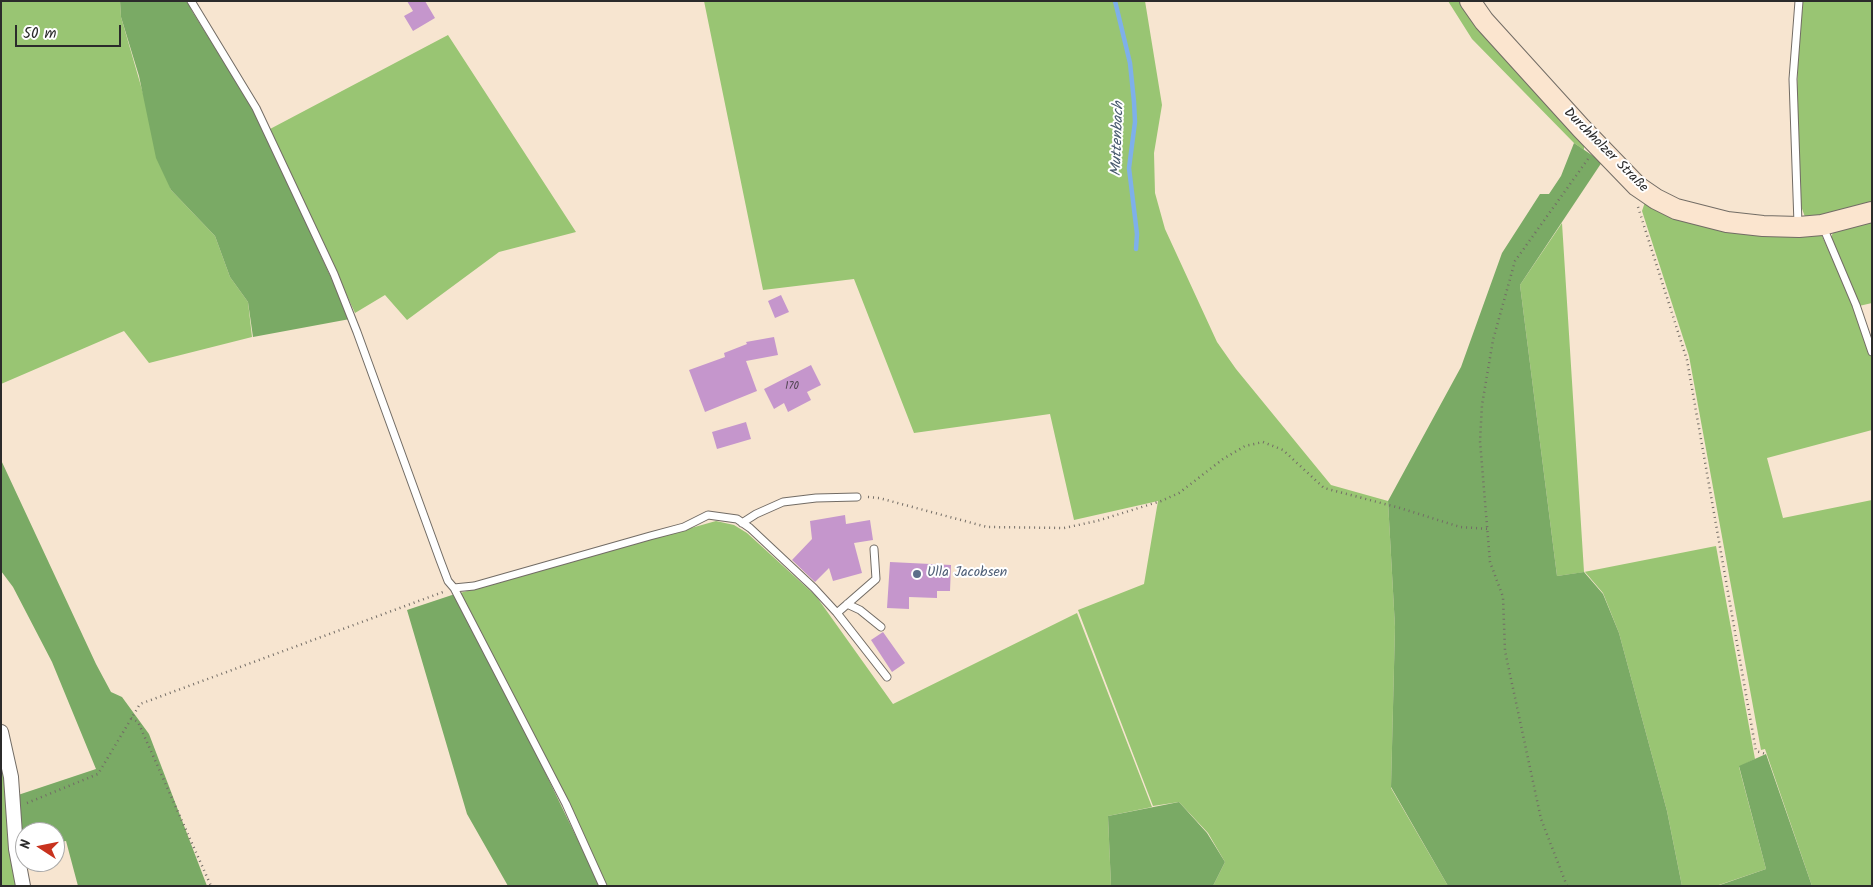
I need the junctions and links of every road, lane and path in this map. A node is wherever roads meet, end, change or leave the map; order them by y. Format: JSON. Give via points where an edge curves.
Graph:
{"nodes":[{"id":1,"x":191,"y":1,"type":"edge"},
{"id":2,"x":1470,"y":1,"type":"edge"},
{"id":3,"x":1800,"y":1,"type":"edge"},
{"id":4,"x":1598,"y":146,"type":"junction"},
{"id":5,"x":1637,"y":186,"type":"junction"},
{"id":6,"x":1872,"y":212,"type":"edge"},
{"id":7,"x":1822,"y":225,"type":"junction"},
{"id":8,"x":1799,"y":227,"type":"junction"},
{"id":9,"x":1872,"y":352,"type":"edge"},
{"id":10,"x":856,"y":497,"type":"joint"},
{"id":11,"x":742,"y":523,"type":"junction"},
{"id":12,"x":1489,"y":529,"type":"junction"},
{"id":13,"x":874,"y":549,"type":"dead end"},
{"id":14,"x":454,"y":588,"type":"junction"},
{"id":15,"x":847,"y":604,"type":"junction"},
{"id":16,"x":837,"y":613,"type":"junction"},
{"id":17,"x":881,"y":626,"type":"dead end"},
{"id":18,"x":888,"y":677,"type":"dead end"},
{"id":19,"x":131,"y":718,"type":"junction"},
{"id":20,"x":1,"y":732,"type":"edge"},
{"id":21,"x":1766,"y":754,"type":"dead end"},
{"id":22,"x":13,"y":808,"type":"junction"},
{"id":23,"x":23,"y":886,"type":"edge"},
{"id":24,"x":211,"y":886,"type":"edge"},
{"id":25,"x":603,"y":886,"type":"edge"},
{"id":26,"x":1567,"y":886,"type":"edge"}],
"edges":[{"from":1,"to":14,"type":"lane","via":[[256,108],[334,274],[448,581]]},
{"from":2,"to":4,"type":"main road","name":"Durchholzer Straße","via":[[1484,21]]},
{"from":3,"to":8,"type":"lane","via":[[1793,79]]},
{"from":4,"to":5,"type":"main road","name":"Durchholzer Straße"},
{"from":4,"to":12,"type":"path","via":[[1533,233],[1512,270],[1493,340],[1482,405],[1480,441]]},
{"from":5,"to":8,"type":"main road","name":"Durchholzer Straße","via":[[1676,209],[1727,222]]},
{"from":5,"to":21,"type":"path","via":[[1639,214],[1687,360],[1756,751]]},
{"from":6,"to":7,"type":"main road","name":"Durchholzer Straße"},
{"from":7,"to":8,"type":"main road","name":"Durchholzer Straße"},
{"from":7,"to":9,"type":"lane"},
{"from":10,"to":11,"type":"lane","via":[[783,502]]},
{"from":10,"to":12,"type":"path","via":[[879,498],[987,527],[1064,528],[1161,502],[1245,446],[1263,442],[1283,450],[1324,488],[1460,527]]},
{"from":11,"to":14,"type":"lane","via":[[737,519],[708,515],[684,527],[474,586]]},
{"from":11,"to":16,"type":"lane"},
{"from":12,"to":26,"type":"path","via":[[1490,562],[1503,597],[1505,651],[1530,772],[1541,819]]},
{"from":13,"to":15,"type":"lane","via":[[876,579]]},
{"from":14,"to":19,"type":"path","via":[[140,704]]},
{"from":14,"to":25,"type":"lane","via":[[566,804]]},
{"from":15,"to":16,"type":"lane"},
{"from":15,"to":17,"type":"lane"},
{"from":16,"to":18,"type":"lane"},
{"from":19,"to":22,"type":"path","via":[[98,774]]},
{"from":19,"to":24,"type":"path","via":[[138,722]]},
{"from":20,"to":22,"type":"street","via":[[11,777]]},
{"from":22,"to":23,"type":"street"}]}
